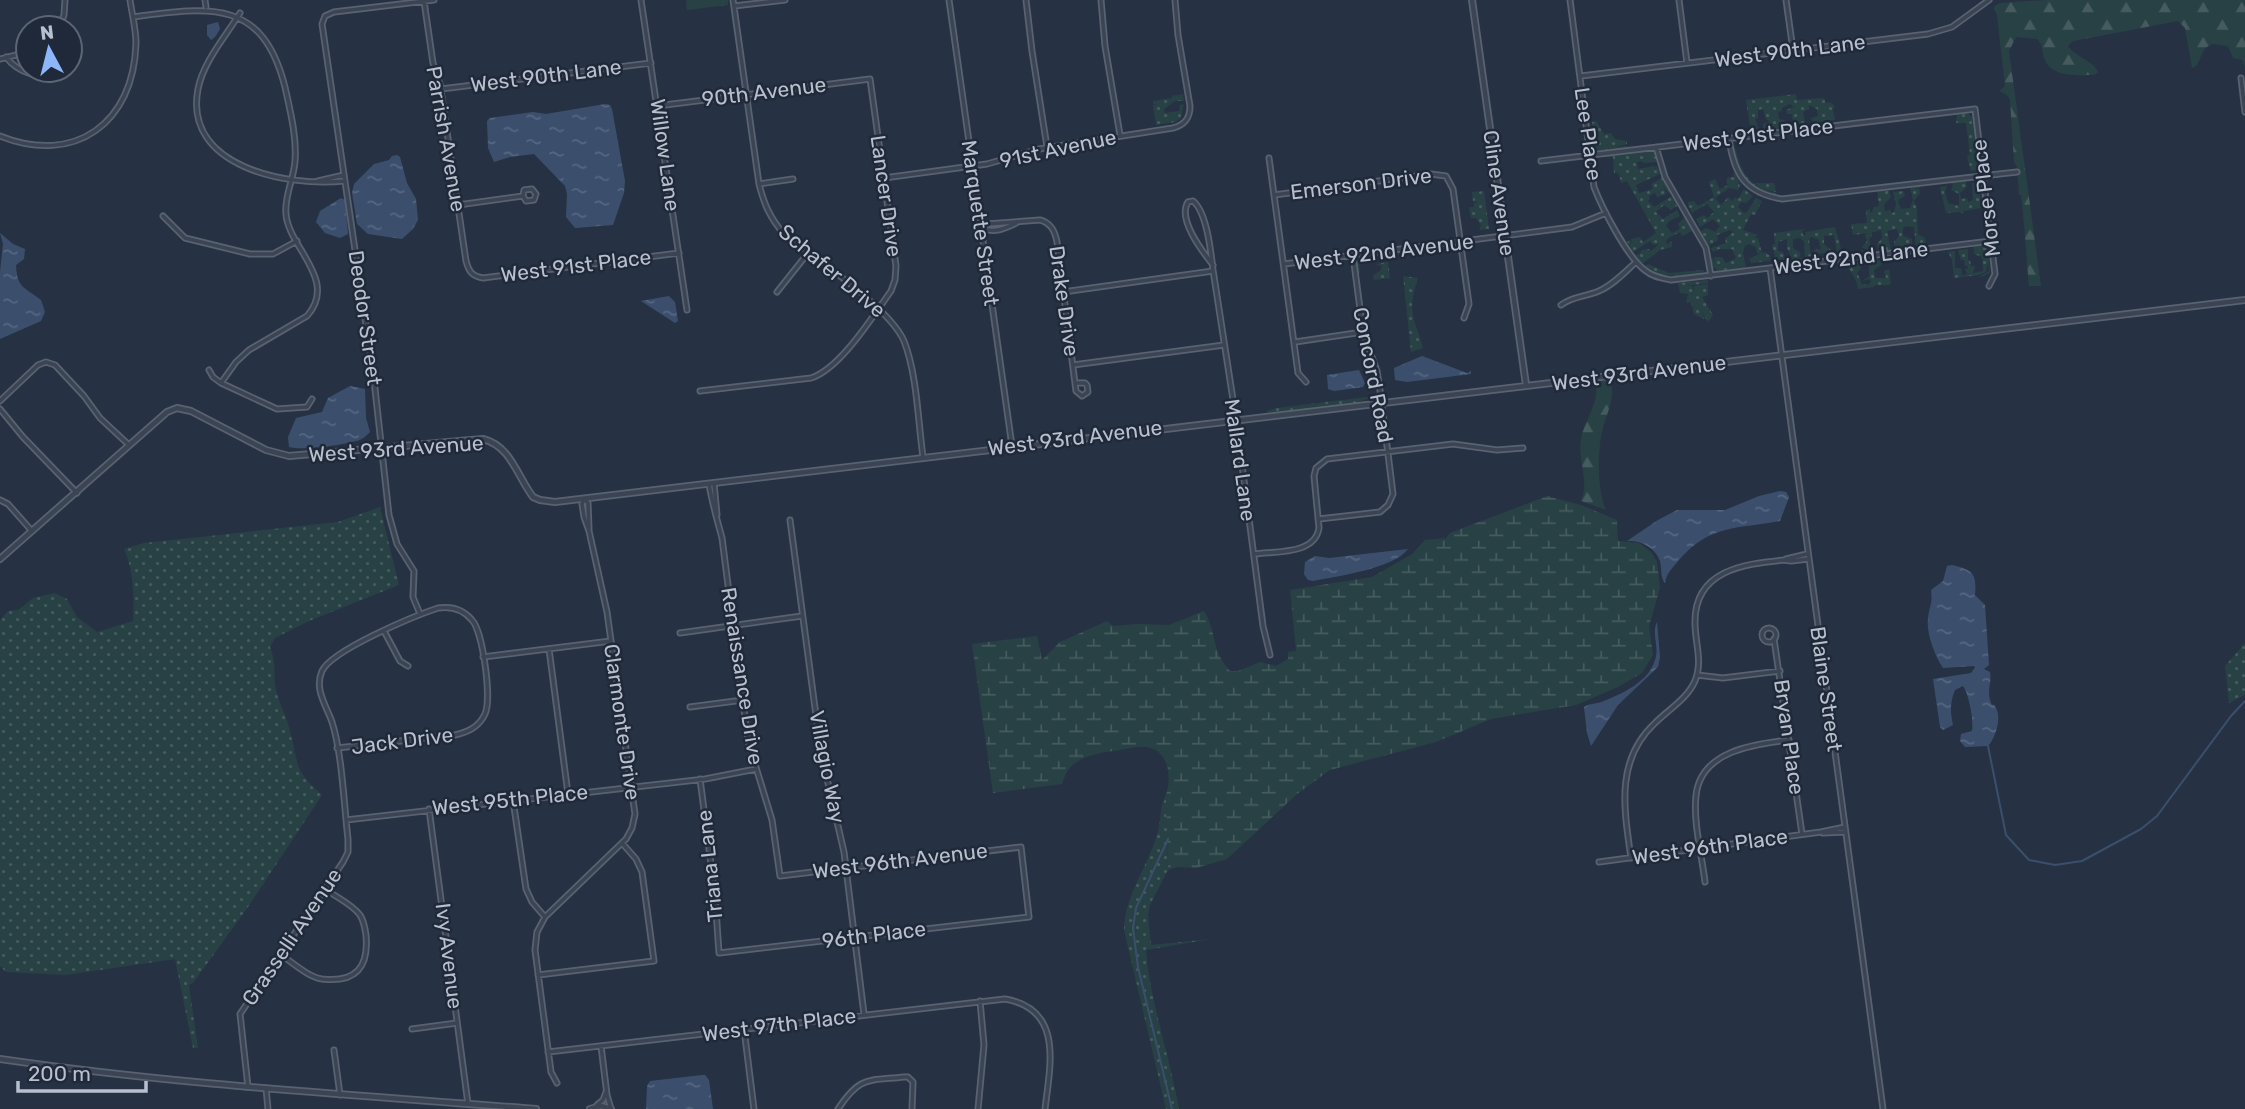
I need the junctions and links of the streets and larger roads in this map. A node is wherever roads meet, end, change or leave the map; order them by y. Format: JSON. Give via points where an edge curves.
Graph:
{"nodes":[{"id":1,"x":130,"y":0,"type":"edge"},
{"id":2,"x":205,"y":0,"type":"edge"},
{"id":3,"x":434,"y":0,"type":"edge"},
{"id":4,"x":641,"y":0,"type":"edge"},
{"id":5,"x":733,"y":0,"type":"edge"},
{"id":6,"x":785,"y":0,"type":"edge"},
{"id":7,"x":949,"y":0,"type":"edge"},
{"id":8,"x":1026,"y":0,"type":"edge"},
{"id":9,"x":1101,"y":0,"type":"edge"},
{"id":10,"x":1175,"y":0,"type":"edge"},
{"id":11,"x":1472,"y":0,"type":"edge"},
{"id":12,"x":1570,"y":0,"type":"edge"},
{"id":13,"x":1679,"y":0,"type":"edge"},
{"id":14,"x":1786,"y":0,"type":"edge"},
{"id":15,"x":1989,"y":0,"type":"edge"},
{"id":16,"x":424,"y":1,"type":"edge"},
{"id":17,"x":734,"y":6,"type":"junction"},
{"id":18,"x":206,"y":7,"type":"junction"},
{"id":19,"x":240,"y":13,"type":"junction"},
{"id":20,"x":133,"y":17,"type":"junction"},
{"id":21,"x":1793,"y":50,"type":"junction"},
{"id":22,"x":14,"y":55,"type":"edge"},
{"id":23,"x":6,"y":57,"type":"junction"},
{"id":24,"x":0,"y":60,"type":"edge"},
{"id":25,"x":651,"y":63,"type":"junction"},
{"id":26,"x":1687,"y":63,"type":"junction"},
{"id":27,"x":14,"y":65,"type":"edge"},
{"id":28,"x":1581,"y":76,"type":"junction"},
{"id":29,"x":2241,"y":78,"type":"dead end"},
{"id":30,"x":870,"y":79,"type":"joint"},
{"id":31,"x":441,"y":89,"type":"junction"},
{"id":32,"x":746,"y":94,"type":"junction"},
{"id":33,"x":657,"y":106,"type":"junction"},
{"id":34,"x":1975,"y":109,"type":"joint"},
{"id":35,"x":2245,"y":112,"type":"edge"},
{"id":36,"x":1120,"y":135,"type":"junction"},
{"id":37,"x":0,"y":136,"type":"edge"},
{"id":38,"x":1729,"y":139,"type":"junction"},
{"id":39,"x":1656,"y":147,"type":"junction"},
{"id":40,"x":1047,"y":148,"type":"junction"},
{"id":41,"x":1590,"y":155,"type":"junction"},
{"id":42,"x":1269,"y":158,"type":"dead end"},
{"id":43,"x":1541,"y":161,"type":"dead end"},
{"id":44,"x":973,"y":167,"type":"junction"},
{"id":45,"x":2017,"y":172,"type":"dead end"},
{"id":46,"x":344,"y":175,"type":"junction"},
{"id":47,"x":1983,"y":176,"type":"junction"},
{"id":48,"x":884,"y":177,"type":"junction"},
{"id":49,"x":292,"y":179,"type":"junction"},
{"id":50,"x":793,"y":179,"type":"dead end"},
{"id":51,"x":316,"y":181,"type":"junction"},
{"id":52,"x":345,"y":181,"type":"junction"},
{"id":53,"x":759,"y":184,"type":"junction"},
{"id":54,"x":1275,"y":195,"type":"junction"},
{"id":55,"x":523,"y":196,"type":"dead end"},
{"id":56,"x":458,"y":205,"type":"junction"},
{"id":57,"x":1606,"y":214,"type":"junction"},
{"id":58,"x":163,"y":216,"type":"dead end"},
{"id":59,"x":981,"y":228,"type":"junction"},
{"id":60,"x":1505,"y":237,"type":"junction"},
{"id":61,"x":297,"y":241,"type":"junction"},
{"id":62,"x":1990,"y":241,"type":"junction"},
{"id":63,"x":1461,"y":243,"type":"junction"},
{"id":64,"x":679,"y":253,"type":"junction"},
{"id":65,"x":808,"y":253,"type":"junction"},
{"id":66,"x":1353,"y":255,"type":"junction"},
{"id":67,"x":1636,"y":262,"type":"junction"},
{"id":68,"x":1284,"y":264,"type":"junction"},
{"id":69,"x":1213,"y":265,"type":"junction"},
{"id":70,"x":1770,"y":268,"type":"junction"},
{"id":71,"x":1213,"y":271,"type":"junction"},
{"id":72,"x":473,"y":276,"type":"joint"},
{"id":73,"x":1711,"y":276,"type":"junction"},
{"id":74,"x":1989,"y":286,"type":"dead end"},
{"id":75,"x":777,"y":292,"type":"dead end"},
{"id":76,"x":1063,"y":292,"type":"junction"},
{"id":77,"x":2245,"y":300,"type":"edge"},
{"id":78,"x":1561,"y":305,"type":"dead end"},
{"id":79,"x":878,"y":308,"type":"junction"},
{"id":80,"x":687,"y":310,"type":"dead end"},
{"id":81,"x":1464,"y":318,"type":"dead end"},
{"id":82,"x":1363,"y":332,"type":"junction"},
{"id":83,"x":1295,"y":342,"type":"junction"},
{"id":84,"x":1224,"y":345,"type":"junction"},
{"id":85,"x":1781,"y":356,"type":"junction"},
{"id":86,"x":1073,"y":365,"type":"junction"},
{"id":87,"x":209,"y":370,"type":"dead end"},
{"id":88,"x":1306,"y":382,"type":"dead end"},
{"id":89,"x":221,"y":383,"type":"junction"},
{"id":90,"x":1075,"y":383,"type":"dead end"},
{"id":91,"x":1526,"y":385,"type":"junction"},
{"id":92,"x":700,"y":391,"type":"dead end"},
{"id":93,"x":312,"y":399,"type":"dead end"},
{"id":94,"x":0,"y":401,"type":"edge"},
{"id":95,"x":1381,"y":402,"type":"junction"},
{"id":96,"x":0,"y":409,"type":"edge"},
{"id":97,"x":1236,"y":419,"type":"junction"},
{"id":98,"x":130,"y":446,"type":"junction"},
{"id":99,"x":1012,"y":446,"type":"junction"},
{"id":100,"x":1523,"y":448,"type":"dead end"},
{"id":101,"x":383,"y":449,"type":"junction"},
{"id":102,"x":1388,"y":452,"type":"junction"},
{"id":103,"x":923,"y":458,"type":"junction"},
{"id":104,"x":712,"y":483,"type":"junction"},
{"id":105,"x":77,"y":493,"type":"junction"},
{"id":106,"x":584,"y":499,"type":"junction"},
{"id":107,"x":0,"y":500,"type":"edge"},
{"id":108,"x":1318,"y":519,"type":"junction"},
{"id":109,"x":790,"y":520,"type":"dead end"},
{"id":110,"x":33,"y":532,"type":"junction"},
{"id":111,"x":1254,"y":554,"type":"junction"},
{"id":112,"x":1808,"y":556,"type":"junction"},
{"id":113,"x":0,"y":559,"type":"edge"},
{"id":114,"x":420,"y":614,"type":"junction"},
{"id":115,"x":802,"y":616,"type":"junction"},
{"id":116,"x":733,"y":625,"type":"junction"},
{"id":117,"x":384,"y":631,"type":"junction"},
{"id":118,"x":680,"y":633,"type":"dead end"},
{"id":119,"x":1774,"y":639,"type":"dead end"},
{"id":120,"x":611,"y":641,"type":"junction"},
{"id":121,"x":549,"y":649,"type":"junction"},
{"id":122,"x":1270,"y":655,"type":"dead end"},
{"id":123,"x":483,"y":657,"type":"junction"},
{"id":124,"x":408,"y":666,"type":"dead end"},
{"id":125,"x":1780,"y":671,"type":"junction"},
{"id":126,"x":1696,"y":675,"type":"junction"},
{"id":127,"x":743,"y":700,"type":"junction"},
{"id":128,"x":690,"y":707,"type":"dead end"},
{"id":129,"x":1789,"y":740,"type":"junction"},
{"id":130,"x":337,"y":748,"type":"junction"},
{"id":131,"x":756,"y":769,"type":"junction"},
{"id":132,"x":700,"y":779,"type":"junction"},
{"id":133,"x":631,"y":787,"type":"junction"},
{"id":134,"x":568,"y":794,"type":"junction"},
{"id":135,"x":513,"y":800,"type":"junction"},
{"id":136,"x":429,"y":809,"type":"junction"},
{"id":137,"x":346,"y":820,"type":"junction"},
{"id":138,"x":1845,"y":829,"type":"junction"},
{"id":139,"x":1802,"y":834,"type":"junction"},
{"id":140,"x":622,"y":843,"type":"junction"},
{"id":141,"x":1701,"y":848,"type":"junction"},
{"id":142,"x":1631,"y":858,"type":"junction"},
{"id":143,"x":1599,"y":862,"type":"dead end"},
{"id":144,"x":846,"y":867,"type":"junction"},
{"id":145,"x":780,"y":876,"type":"joint"},
{"id":146,"x":1705,"y":882,"type":"dead end"},
{"id":147,"x":325,"y":889,"type":"junction"},
{"id":148,"x":545,"y":917,"type":"junction"},
{"id":149,"x":1029,"y":917,"type":"joint"},
{"id":150,"x":854,"y":937,"type":"junction"},
{"id":151,"x":719,"y":953,"type":"joint"},
{"id":152,"x":280,"y":954,"type":"junction"},
{"id":153,"x":538,"y":975,"type":"junction"},
{"id":154,"x":980,"y":1001,"type":"junction"},
{"id":155,"x":864,"y":1014,"type":"junction"},
{"id":156,"x":457,"y":1023,"type":"junction"},
{"id":157,"x":412,"y":1029,"type":"dead end"},
{"id":158,"x":744,"y":1029,"type":"junction"},
{"id":159,"x":601,"y":1046,"type":"junction"},
{"id":160,"x":334,"y":1050,"type":"dead end"},
{"id":161,"x":548,"y":1052,"type":"junction"},
{"id":162,"x":0,"y":1059,"type":"edge"},
{"id":163,"x":557,"y":1083,"type":"dead end"},
{"id":164,"x":248,"y":1087,"type":"junction"},
{"id":165,"x":266,"y":1088,"type":"junction"},
{"id":166,"x":606,"y":1090,"type":"junction"},
{"id":167,"x":340,"y":1095,"type":"junction"},
{"id":168,"x":468,"y":1104,"type":"junction"},
{"id":169,"x":593,"y":1108,"type":"edge"},
{"id":170,"x":268,"y":1109,"type":"edge"},
{"id":171,"x":536,"y":1109,"type":"edge"},
{"id":172,"x":611,"y":1109,"type":"edge"},
{"id":173,"x":754,"y":1109,"type":"edge"},
{"id":174,"x":838,"y":1109,"type":"edge"},
{"id":175,"x":912,"y":1109,"type":"edge"},
{"id":176,"x":978,"y":1109,"type":"edge"},
{"id":177,"x":1045,"y":1109,"type":"edge"},
{"id":178,"x":1883,"y":1109,"type":"edge"}],
"edges":[{"from":1,"to":20,"type":"street"},
{"from":2,"to":18,"type":"street"},
{"from":3,"to":16,"type":"street"},
{"from":4,"to":25,"type":"street","name":"Willow Lane"},
{"from":5,"to":17,"type":"street","name":"Schafer Drive"},
{"from":6,"to":17,"type":"street"},
{"from":7,"to":44,"type":"street","name":"Marquette Street"},
{"from":8,"to":40,"type":"street"},
{"from":9,"to":36,"type":"street"},
{"from":10,"to":36,"type":"street","name":"91st Avenue","via":[[1188,120],[1172,128]]},
{"from":11,"to":60,"type":"street","name":"Cline Avenue"},
{"from":12,"to":28,"type":"street","name":"Lee Place"},
{"from":13,"to":26,"type":"street"},
{"from":14,"to":21,"type":"street"},
{"from":15,"to":21,"type":"street","name":"West 90th Lane","via":[[1941,32]]},
{"from":16,"to":31,"type":"street","name":"Parrish Avenue"},
{"from":16,"to":46,"type":"street","name":"Deodor Street","via":[[325,16],[322,32]]},
{"from":17,"to":32,"type":"street","name":"Schafer Drive"},
{"from":18,"to":19,"type":"street"},
{"from":18,"to":20,"type":"street"},
{"from":19,"to":49,"type":"street","via":[[264,32],[278,60],[295,150]]},
{"from":19,"to":49,"type":"street","via":[[201,77],[198,118],[210,143],[230,160]]},
{"from":20,"to":37,"type":"street","via":[[136,47],[129,81],[119,106],[101,126],[78,141],[55,147],[27,145]]},
{"from":21,"to":26,"type":"street","name":"West 90th Lane"},
{"from":22,"to":23,"type":"street"},
{"from":23,"to":24,"type":"street"},
{"from":23,"to":27,"type":"street"},
{"from":25,"to":31,"type":"street","name":"West 90th Lane"},
{"from":25,"to":33,"type":"street","name":"Willow Lane"},
{"from":26,"to":28,"type":"street","name":"West 90th Lane"},
{"from":28,"to":41,"type":"street","name":"Lee Place"},
{"from":29,"to":35,"type":"street"},
{"from":30,"to":32,"type":"street","name":"90th Avenue"},
{"from":30,"to":48,"type":"street","name":"Lancer Drive"},
{"from":31,"to":56,"type":"street","name":"Parrish Avenue"},
{"from":32,"to":33,"type":"street","name":"90th Avenue"},
{"from":32,"to":53,"type":"street","name":"Schafer Drive"},
{"from":33,"to":64,"type":"street","name":"Willow Lane"},
{"from":34,"to":38,"type":"street","name":"West 91st Place"},
{"from":34,"to":47,"type":"street","name":"Morse Place"},
{"from":36,"to":40,"type":"street","name":"91st Avenue"},
{"from":38,"to":39,"type":"street","name":"West 91st Place"},
{"from":38,"to":47,"type":"street","via":[[1734,167],[1747,184],[1782,199]]},
{"from":39,"to":41,"type":"street","name":"West 91st Place"},
{"from":39,"to":73,"type":"street","via":[[1665,177],[1706,248]]},
{"from":40,"to":44,"type":"street","name":"91st Avenue"},
{"from":41,"to":43,"type":"street","name":"West 91st Place"},
{"from":41,"to":57,"type":"street","name":"Lee Place","via":[[1594,187]]},
{"from":42,"to":54,"type":"street"},
{"from":44,"to":48,"type":"street","name":"91st Avenue"},
{"from":44,"to":59,"type":"street","name":"Marquette Street"},
{"from":45,"to":47,"type":"street"},
{"from":46,"to":51,"type":"street"},
{"from":46,"to":52,"type":"street","name":"Deodor Street"},
{"from":47,"to":62,"type":"street","name":"Morse Place"},
{"from":48,"to":79,"type":"street","name":"Lancer Drive","via":[[896,266],[891,291]]},
{"from":49,"to":51,"type":"street"},
{"from":49,"to":61,"type":"street","via":[[286,215]]},
{"from":50,"to":53,"type":"street"},
{"from":51,"to":52,"type":"street"},
{"from":52,"to":101,"type":"street","name":"Deodor Street"},
{"from":53,"to":65,"type":"street","name":"Schafer Drive","via":[[772,221]]},
{"from":54,"to":63,"type":"street","name":"Emerson Drive","via":[[1438,173],[1446,176],[1453,189]]},
{"from":54,"to":68,"type":"street"},
{"from":55,"to":56,"type":"street"},
{"from":56,"to":72,"type":"street","name":"Parrish Avenue","via":[[466,261]]},
{"from":57,"to":60,"type":"street","name":"West 92nd Avenue","via":[[1577,226]]},
{"from":57,"to":67,"type":"street","name":"Lee Place"},
{"from":58,"to":61,"type":"street","via":[[187,239],[250,254],[273,254]]},
{"from":59,"to":76,"type":"street","name":"Drake Drive","via":[[1045,222],[1055,234]]},
{"from":59,"to":99,"type":"street","name":"Marquette Street"},
{"from":60,"to":63,"type":"street","name":"West 92nd Avenue"},
{"from":60,"to":91,"type":"street","name":"Cline Avenue"},
{"from":61,"to":89,"type":"street","via":[[312,270],[317,296],[312,310],[245,353]]},
{"from":62,"to":70,"type":"street","name":"West 92nd Lane"},
{"from":62,"to":74,"type":"street","name":"Morse Place","via":[[1994,274]]},
{"from":63,"to":66,"type":"street","name":"West 92nd Avenue"},
{"from":63,"to":81,"type":"street","via":[[1469,307]]},
{"from":64,"to":72,"type":"street","name":"West 91st Place"},
{"from":64,"to":80,"type":"street","name":"Willow Lane"},
{"from":65,"to":75,"type":"street"},
{"from":65,"to":79,"type":"street","name":"Schafer Drive"},
{"from":66,"to":68,"type":"street","name":"West 92nd Avenue"},
{"from":66,"to":82,"type":"street","name":"Concord Road"},
{"from":67,"to":73,"type":"street","name":"Lee Place","via":[[1655,277],[1671,280]]},
{"from":67,"to":78,"type":"street","via":[[1606,287]]},
{"from":68,"to":83,"type":"street"},
{"from":69,"to":69,"type":"street","name":"Mallard Lane","via":[[1191,230],[1185,210],[1188,202],[1198,206]]},
{"from":69,"to":71,"type":"street","name":"Mallard Lane"},
{"from":70,"to":73,"type":"street","name":"West 92nd Lane"},
{"from":70,"to":85,"type":"street","name":"Blaine Street"},
{"from":71,"to":76,"type":"street"},
{"from":71,"to":84,"type":"street","name":"Mallard Lane"},
{"from":76,"to":86,"type":"street","name":"Drake Drive"},
{"from":77,"to":85,"type":"street","name":"West 93rd Avenue"},
{"from":79,"to":92,"type":"street","name":"Lancer Drive","via":[[831,368],[817,376]]},
{"from":79,"to":103,"type":"street","name":"Schafer Drive","via":[[898,330],[909,357]]},
{"from":82,"to":83,"type":"street"},
{"from":82,"to":95,"type":"street","name":"Concord Road","via":[[1377,371]]},
{"from":83,"to":88,"type":"street","via":[[1298,373]]},
{"from":84,"to":86,"type":"street"},
{"from":84,"to":97,"type":"street","name":"Mallard Lane"},
{"from":85,"to":91,"type":"street","name":"West 93rd Avenue"},
{"from":85,"to":112,"type":"street","name":"Blaine Street"},
{"from":86,"to":90,"type":"street","name":"Drake Drive"},
{"from":87,"to":89,"type":"street"},
{"from":89,"to":93,"type":"street","via":[[277,409],[307,407]]},
{"from":91,"to":95,"type":"street","name":"West 93rd Avenue"},
{"from":94,"to":98,"type":"street","via":[[41,363],[53,363]]},
{"from":95,"to":97,"type":"street","name":"West 93rd Avenue"},
{"from":95,"to":102,"type":"street","name":"Concord Road"},
{"from":96,"to":105,"type":"street"},
{"from":97,"to":99,"type":"street","name":"West 93rd Avenue"},
{"from":97,"to":111,"type":"street","name":"Mallard Lane"},
{"from":98,"to":101,"type":"street","name":"West 93rd Avenue","via":[[177,408],[281,455]]},
{"from":98,"to":105,"type":"street","name":"West 93rd Avenue"},
{"from":99,"to":103,"type":"street","name":"West 93rd Avenue"},
{"from":100,"to":102,"type":"street","via":[[1496,450],[1453,444]]},
{"from":101,"to":106,"type":"street","name":"West 93rd Avenue","via":[[483,439],[504,450],[533,497],[555,502]]},
{"from":101,"to":114,"type":"street","name":"Deodor Street","via":[[389,515],[397,544],[414,571],[413,597]]},
{"from":102,"to":108,"type":"street","name":"Concord Road","via":[[1392,494],[1388,505],[1380,512]]},
{"from":102,"to":108,"type":"street","via":[[1326,459],[1316,468]]},
{"from":103,"to":104,"type":"street","name":"West 93rd Avenue"},
{"from":104,"to":106,"type":"street","name":"West 93rd Avenue"},
{"from":104,"to":116,"type":"street","name":"Renaissance Drive"},
{"from":105,"to":110,"type":"street","name":"West 93rd Avenue"},
{"from":106,"to":120,"type":"street","name":"Clarmonte Drive"},
{"from":107,"to":110,"type":"street"},
{"from":108,"to":111,"type":"street","via":[[1318,536],[1309,546]]},
{"from":109,"to":115,"type":"street","name":"Villagio Way"},
{"from":110,"to":113,"type":"street","name":"West 93rd Avenue"},
{"from":111,"to":122,"type":"street","name":"Mallard Lane"},
{"from":112,"to":126,"type":"street","via":[[1735,567],[1708,586],[1696,612]]},
{"from":112,"to":138,"type":"street","name":"Blaine Street"},
{"from":114,"to":117,"type":"street"},
{"from":114,"to":123,"type":"street","via":[[444,607],[462,611],[476,626]]},
{"from":115,"to":116,"type":"street"},
{"from":115,"to":144,"type":"street","name":"Villagio Way","via":[[821,753]]},
{"from":116,"to":118,"type":"street"},
{"from":116,"to":127,"type":"street","name":"Renaissance Drive"},
{"from":117,"to":124,"type":"street","via":[[400,661]]},
{"from":117,"to":130,"type":"street","name":"Grasselli Avenue","via":[[335,655],[324,667],[319,684]]},
{"from":119,"to":125,"type":"street","name":"Bryan Place"},
{"from":120,"to":121,"type":"street"},
{"from":120,"to":133,"type":"street","name":"Clarmonte Drive"},
{"from":121,"to":123,"type":"street"},
{"from":121,"to":134,"type":"street"},
{"from":123,"to":130,"type":"street","name":"Jack Drive","via":[[488,704],[472,730]]},
{"from":125,"to":126,"type":"street","via":[[1723,678]]},
{"from":125,"to":129,"type":"street","name":"Bryan Place"},
{"from":126,"to":142,"type":"street","via":[[1687,694],[1647,730],[1629,763],[1624,791]]},
{"from":127,"to":128,"type":"street"},
{"from":127,"to":131,"type":"street","name":"Renaissance Drive"},
{"from":129,"to":139,"type":"street","name":"Bryan Place"},
{"from":129,"to":141,"type":"street","via":[[1743,746],[1723,757],[1701,779],[1695,798]]},
{"from":130,"to":137,"type":"street","name":"Grasselli Avenue"},
{"from":131,"to":132,"type":"street","name":"West 95th Place"},
{"from":131,"to":145,"type":"street","name":"Renaissance Drive","via":[[772,820]]},
{"from":132,"to":133,"type":"street","name":"West 95th Place"},
{"from":132,"to":151,"type":"street","name":"Triana Lane"},
{"from":133,"to":134,"type":"street","name":"West 95th Place"},
{"from":133,"to":140,"type":"street","name":"Clarmonte Drive","via":[[634,818]]},
{"from":134,"to":135,"type":"street","name":"West 95th Place"},
{"from":135,"to":136,"type":"street","name":"West 95th Place"},
{"from":135,"to":148,"type":"street","via":[[526,888]]},
{"from":136,"to":137,"type":"street","name":"West 95th Place"},
{"from":136,"to":156,"type":"street","name":"Ivy Avenue"},
{"from":137,"to":147,"type":"street","name":"Grasselli Avenue","via":[[348,852]]},
{"from":138,"to":139,"type":"street","name":"West 96th Place"},
{"from":138,"to":178,"type":"street","name":"Blaine Street"},
{"from":139,"to":141,"type":"street","name":"West 96th Place"},
{"from":140,"to":148,"type":"street","name":"Clarmonte Drive"},
{"from":140,"to":153,"type":"street","via":[[641,870],[654,961]]},
{"from":141,"to":142,"type":"street","name":"West 96th Place"},
{"from":141,"to":146,"type":"street"},
{"from":142,"to":143,"type":"street","name":"West 96th Place"},
{"from":144,"to":145,"type":"street","name":"West 96th Avenue"},
{"from":144,"to":149,"type":"street","name":"West 96th Avenue","via":[[1021,847]]},
{"from":144,"to":150,"type":"street","name":"Villagio Way"},
{"from":147,"to":152,"type":"street","name":"Grasselli Avenue"},
{"from":147,"to":152,"type":"street","via":[[358,912],[363,921],[365,963],[349,976],[323,979]]},
{"from":148,"to":153,"type":"street","via":[[535,942]]},
{"from":149,"to":150,"type":"street","name":"96th Place"},
{"from":150,"to":151,"type":"street","name":"96th Place"},
{"from":150,"to":155,"type":"street","name":"Villagio Way"},
{"from":152,"to":164,"type":"street","name":"Grasselli Avenue","via":[[240,1014]]},
{"from":153,"to":161,"type":"street"},
{"from":154,"to":155,"type":"street","name":"West 97th Place"},
{"from":154,"to":176,"type":"street","via":[[984,1045]]},
{"from":154,"to":177,"type":"street","name":"West 97th Place","via":[[1010,1000],[1030,1009],[1045,1026],[1052,1052]]},
{"from":155,"to":158,"type":"street","name":"West 97th Place"},
{"from":156,"to":157,"type":"street"},
{"from":156,"to":168,"type":"street","name":"Ivy Avenue"},
{"from":158,"to":159,"type":"street","name":"West 97th Place"},
{"from":158,"to":173,"type":"street"},
{"from":159,"to":161,"type":"street","name":"West 97th Place"},
{"from":159,"to":166,"type":"street"},
{"from":160,"to":167,"type":"street"},
{"from":161,"to":163,"type":"street"},
{"from":162,"to":164,"type":"street"},
{"from":164,"to":165,"type":"street"},
{"from":165,"to":167,"type":"street"},
{"from":165,"to":170,"type":"street"},
{"from":166,"to":169,"type":"street"},
{"from":166,"to":172,"type":"street"},
{"from":167,"to":168,"type":"street"},
{"from":168,"to":171,"type":"street"},
{"from":169,"to":172,"type":"street"},
{"from":174,"to":175,"type":"street","via":[[860,1083],[904,1077],[913,1082]]}]}
